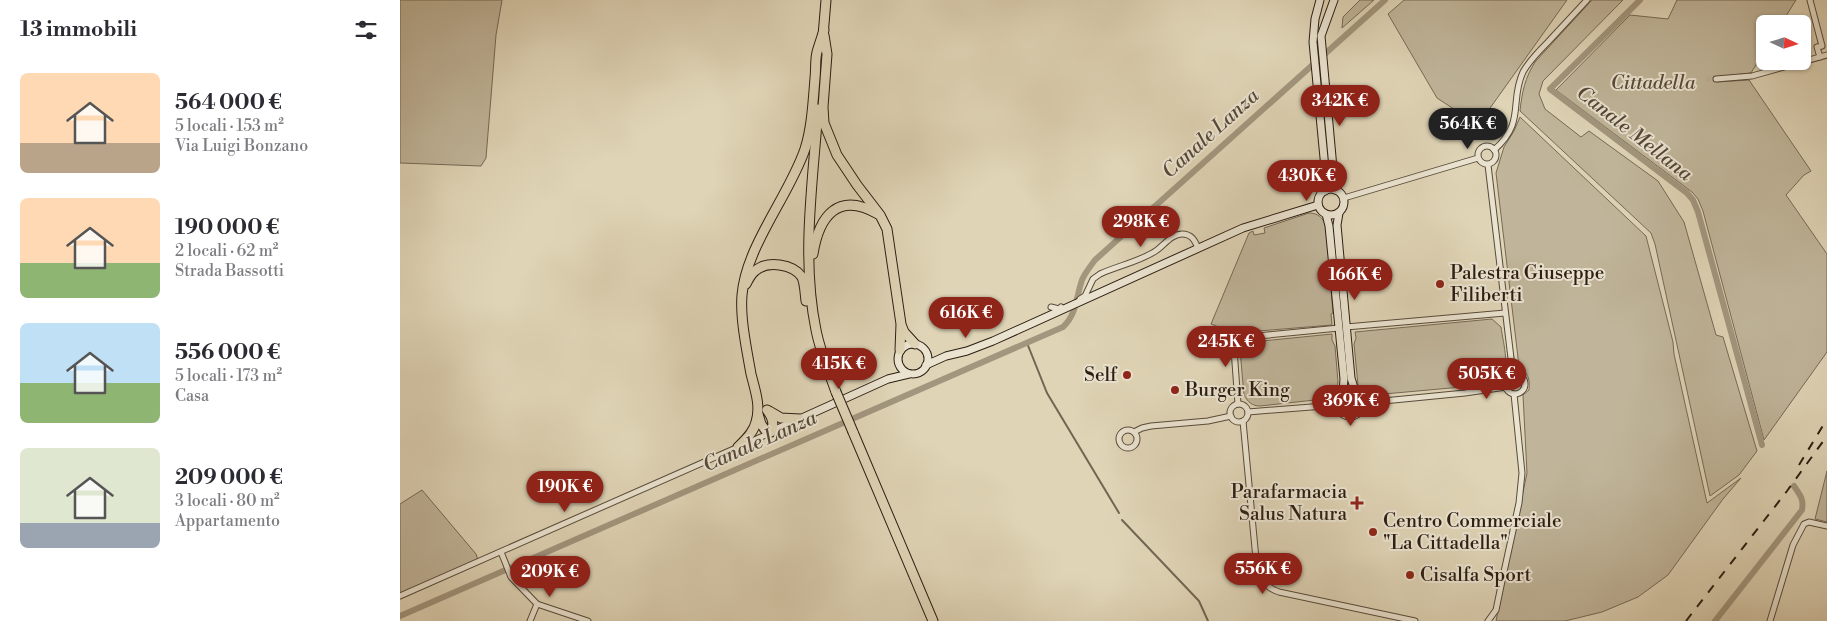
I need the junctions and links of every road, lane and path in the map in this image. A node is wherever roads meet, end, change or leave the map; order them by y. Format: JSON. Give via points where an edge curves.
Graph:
{"nodes":[{"id":1,"x":826,"y":0,"type":"edge"},
{"id":2,"x":1320,"y":0,"type":"edge"},
{"id":3,"x":1334,"y":0,"type":"edge"},
{"id":4,"x":1588,"y":0,"type":"edge"},
{"id":5,"x":1810,"y":0,"type":"edge"},
{"id":6,"x":824,"y":30,"type":"junction"},
{"id":7,"x":1827,"y":55,"type":"edge"},
{"id":8,"x":1820,"y":57,"type":"junction"},
{"id":9,"x":1716,"y":79,"type":"tunnel mouth"},
{"id":10,"x":1494,"y":150,"type":"junction"},
{"id":11,"x":1478,"y":158,"type":"junction"},
{"id":12,"x":1488,"y":164,"type":"junction"},
{"id":13,"x":1335,"y":190,"type":"junction"},
{"id":14,"x":1325,"y":191,"type":"junction"},
{"id":15,"x":1344,"y":198,"type":"junction"},
{"id":16,"x":1318,"y":204,"type":"junction"},
{"id":17,"x":1339,"y":213,"type":"junction"},
{"id":18,"x":1326,"y":214,"type":"junction"},
{"id":19,"x":880,"y":215,"type":"junction"},
{"id":20,"x":1198,"y":248,"type":"junction"},
{"id":21,"x":742,"y":296,"type":"junction"},
{"id":22,"x":1051,"y":307,"type":"dead end"},
{"id":23,"x":1505,"y":313,"type":"junction"},
{"id":24,"x":901,"y":324,"type":"junction"},
{"id":25,"x":1342,"y":327,"type":"junction"},
{"id":26,"x":915,"y":344,"type":"junction"},
{"id":27,"x":900,"y":350,"type":"junction"},
{"id":28,"x":822,"y":351,"type":"junction"},
{"id":29,"x":927,"y":353,"type":"junction"},
{"id":30,"x":946,"y":356,"type":"junction"},
{"id":31,"x":897,"y":361,"type":"junction"},
{"id":32,"x":926,"y":365,"type":"junction"},
{"id":33,"x":909,"y":374,"type":"junction"},
{"id":34,"x":1513,"y":375,"type":"junction"},
{"id":35,"x":888,"y":380,"type":"junction"},
{"id":36,"x":1506,"y":387,"type":"junction"},
{"id":37,"x":1355,"y":391,"type":"junction"},
{"id":38,"x":1343,"y":392,"type":"junction"},
{"id":39,"x":1514,"y":394,"type":"junction"},
{"id":40,"x":758,"y":401,"type":"junction"},
{"id":41,"x":1363,"y":403,"type":"junction"},
{"id":42,"x":1238,"y":404,"type":"junction"},
{"id":43,"x":1337,"y":405,"type":"junction"},
{"id":44,"x":767,"y":410,"type":"junction"},
{"id":45,"x":1248,"y":412,"type":"junction"},
{"id":46,"x":758,"y":414,"type":"junction"},
{"id":47,"x":1231,"y":416,"type":"junction"},
{"id":48,"x":800,"y":419,"type":"junction"},
{"id":49,"x":1243,"y":421,"type":"junction"},
{"id":50,"x":772,"y":432,"type":"junction"},
{"id":51,"x":1134,"y":432,"type":"dead end"},
{"id":52,"x":738,"y":446,"type":"junction"},
{"id":53,"x":1827,"y":526,"type":"edge"},
{"id":54,"x":501,"y":552,"type":"junction"},
{"id":55,"x":400,"y":596,"type":"edge"},
{"id":56,"x":538,"y":604,"type":"junction"},
{"id":57,"x":530,"y":621,"type":"edge"},
{"id":58,"x":588,"y":621,"type":"edge"},
{"id":59,"x":933,"y":621,"type":"edge"},
{"id":60,"x":1416,"y":621,"type":"edge"},
{"id":61,"x":1488,"y":621,"type":"edge"},
{"id":62,"x":1770,"y":621,"type":"edge"}],
"edges":[{"from":1,"to":6,"type":"highway"},
{"from":2,"to":14,"type":"street","via":[[1314,26],[1314,53]]},
{"from":3,"to":13,"type":"street","via":[[1322,30],[1322,47]]},
{"from":4,"to":10,"type":"street","via":[[1523,72],[1514,121]]},
{"from":5,"to":8,"type":"street","via":[[1822,46],[1817,47]]},
{"from":6,"to":19,"type":"highway","via":[[827,54],[824,123],[837,155]]},
{"from":6,"to":21,"type":"highway","via":[[817,53],[813,108],[805,148],[754,252]]},
{"from":6,"to":28,"type":"highway","via":[[808,239],[812,304]]},
{"from":7,"to":8,"type":"street"},
{"from":8,"to":9,"type":"street","via":[[1752,76]]},
{"from":10,"to":11,"type":"street","via":[[1489,146],[1482,147]]},
{"from":10,"to":12,"type":"street","via":[[1495,160]]},
{"from":11,"to":12,"type":"street"},
{"from":11,"to":15,"type":"street"},
{"from":12,"to":23,"type":"street"},
{"from":13,"to":14,"type":"street"},
{"from":13,"to":15,"type":"street"},
{"from":14,"to":16,"type":"street"},
{"from":15,"to":17,"type":"street","via":[[1344,206]]},
{"from":16,"to":18,"type":"street"},
{"from":16,"to":20,"type":"street","via":[[1243,228]]},
{"from":17,"to":18,"type":"street"},
{"from":17,"to":25,"type":"street","via":[[1336,225]]},
{"from":18,"to":25,"type":"street"},
{"from":19,"to":24,"type":"highway","via":[[887,229]]},
{"from":19,"to":28,"type":"highway","via":[[867,208],[844,205],[822,222],[816,235],[814,280]]},
{"from":20,"to":22,"type":"street","via":[[1194,238],[1188,235],[1173,236],[1149,255],[1100,274],[1086,296],[1058,309]]},
{"from":20,"to":30,"type":"street","via":[[993,340]]},
{"from":21,"to":28,"type":"highway","via":[[756,270],[777,264],[791,268],[801,277],[810,325],[816,344]]},
{"from":21,"to":40,"type":"highway","via":[[744,331]]},
{"from":23,"to":25,"type":"street"},
{"from":23,"to":34,"type":"street"},
{"from":24,"to":26,"type":"highway"},
{"from":24,"to":27,"type":"highway"},
{"from":25,"to":37,"type":"street"},
{"from":25,"to":38,"type":"street"},
{"from":25,"to":42,"type":"street","via":[[1238,338],[1234,350]]},
{"from":26,"to":27,"type":"street"},
{"from":26,"to":29,"type":"street"},
{"from":27,"to":31,"type":"street"},
{"from":28,"to":59,"type":"highway","bridge":true,"via":[[836,392]]},
{"from":29,"to":30,"type":"street"},
{"from":29,"to":32,"type":"street"},
{"from":30,"to":32,"type":"street"},
{"from":31,"to":33,"type":"street"},
{"from":31,"to":35,"type":"street"},
{"from":32,"to":33,"type":"street","via":[[919,373]]},
{"from":33,"to":35,"type":"street"},
{"from":34,"to":36,"type":"street","via":[[1508,378]]},
{"from":34,"to":39,"type":"street","via":[[1521,377],[1525,385],[1522,391]]},
{"from":35,"to":48,"type":"street"},
{"from":36,"to":39,"type":"street"},
{"from":36,"to":41,"type":"street"},
{"from":37,"to":38,"type":"street"},
{"from":37,"to":41,"type":"street"},
{"from":38,"to":43,"type":"street"},
{"from":39,"to":61,"type":"street","via":[[1522,473],[1519,503],[1496,610]]},
{"from":40,"to":44,"type":"highway"},
{"from":40,"to":46,"type":"highway"},
{"from":41,"to":43,"type":"street","via":[[1359,412],[1351,416],[1342,413]]},
{"from":42,"to":45,"type":"street","via":[[1246,407]]},
{"from":42,"to":47,"type":"street","via":[[1232,408]]},
{"from":43,"to":45,"type":"street"},
{"from":44,"to":48,"type":"highway","via":[[780,418]]},
{"from":44,"to":50,"type":"highway","via":[[774,426]]},
{"from":45,"to":49,"type":"street"},
{"from":46,"to":50,"type":"highway","via":[[760,424]]},
{"from":46,"to":52,"type":"highway","via":[[749,436]]},
{"from":47,"to":49,"type":"street"},
{"from":47,"to":51,"type":"street","via":[[1151,426]]},
{"from":48,"to":50,"type":"street"},
{"from":49,"to":60,"type":"street","via":[[1256,559],[1260,576],[1266,584],[1279,592]]},
{"from":50,"to":52,"type":"street"},
{"from":52,"to":54,"type":"street"},
{"from":53,"to":62,"type":"street","via":[[1804,524],[1793,545]]},
{"from":54,"to":55,"type":"street"},
{"from":54,"to":56,"type":"street","via":[[511,577]]},
{"from":56,"to":57,"type":"street"},
{"from":56,"to":58,"type":"street"}]}
